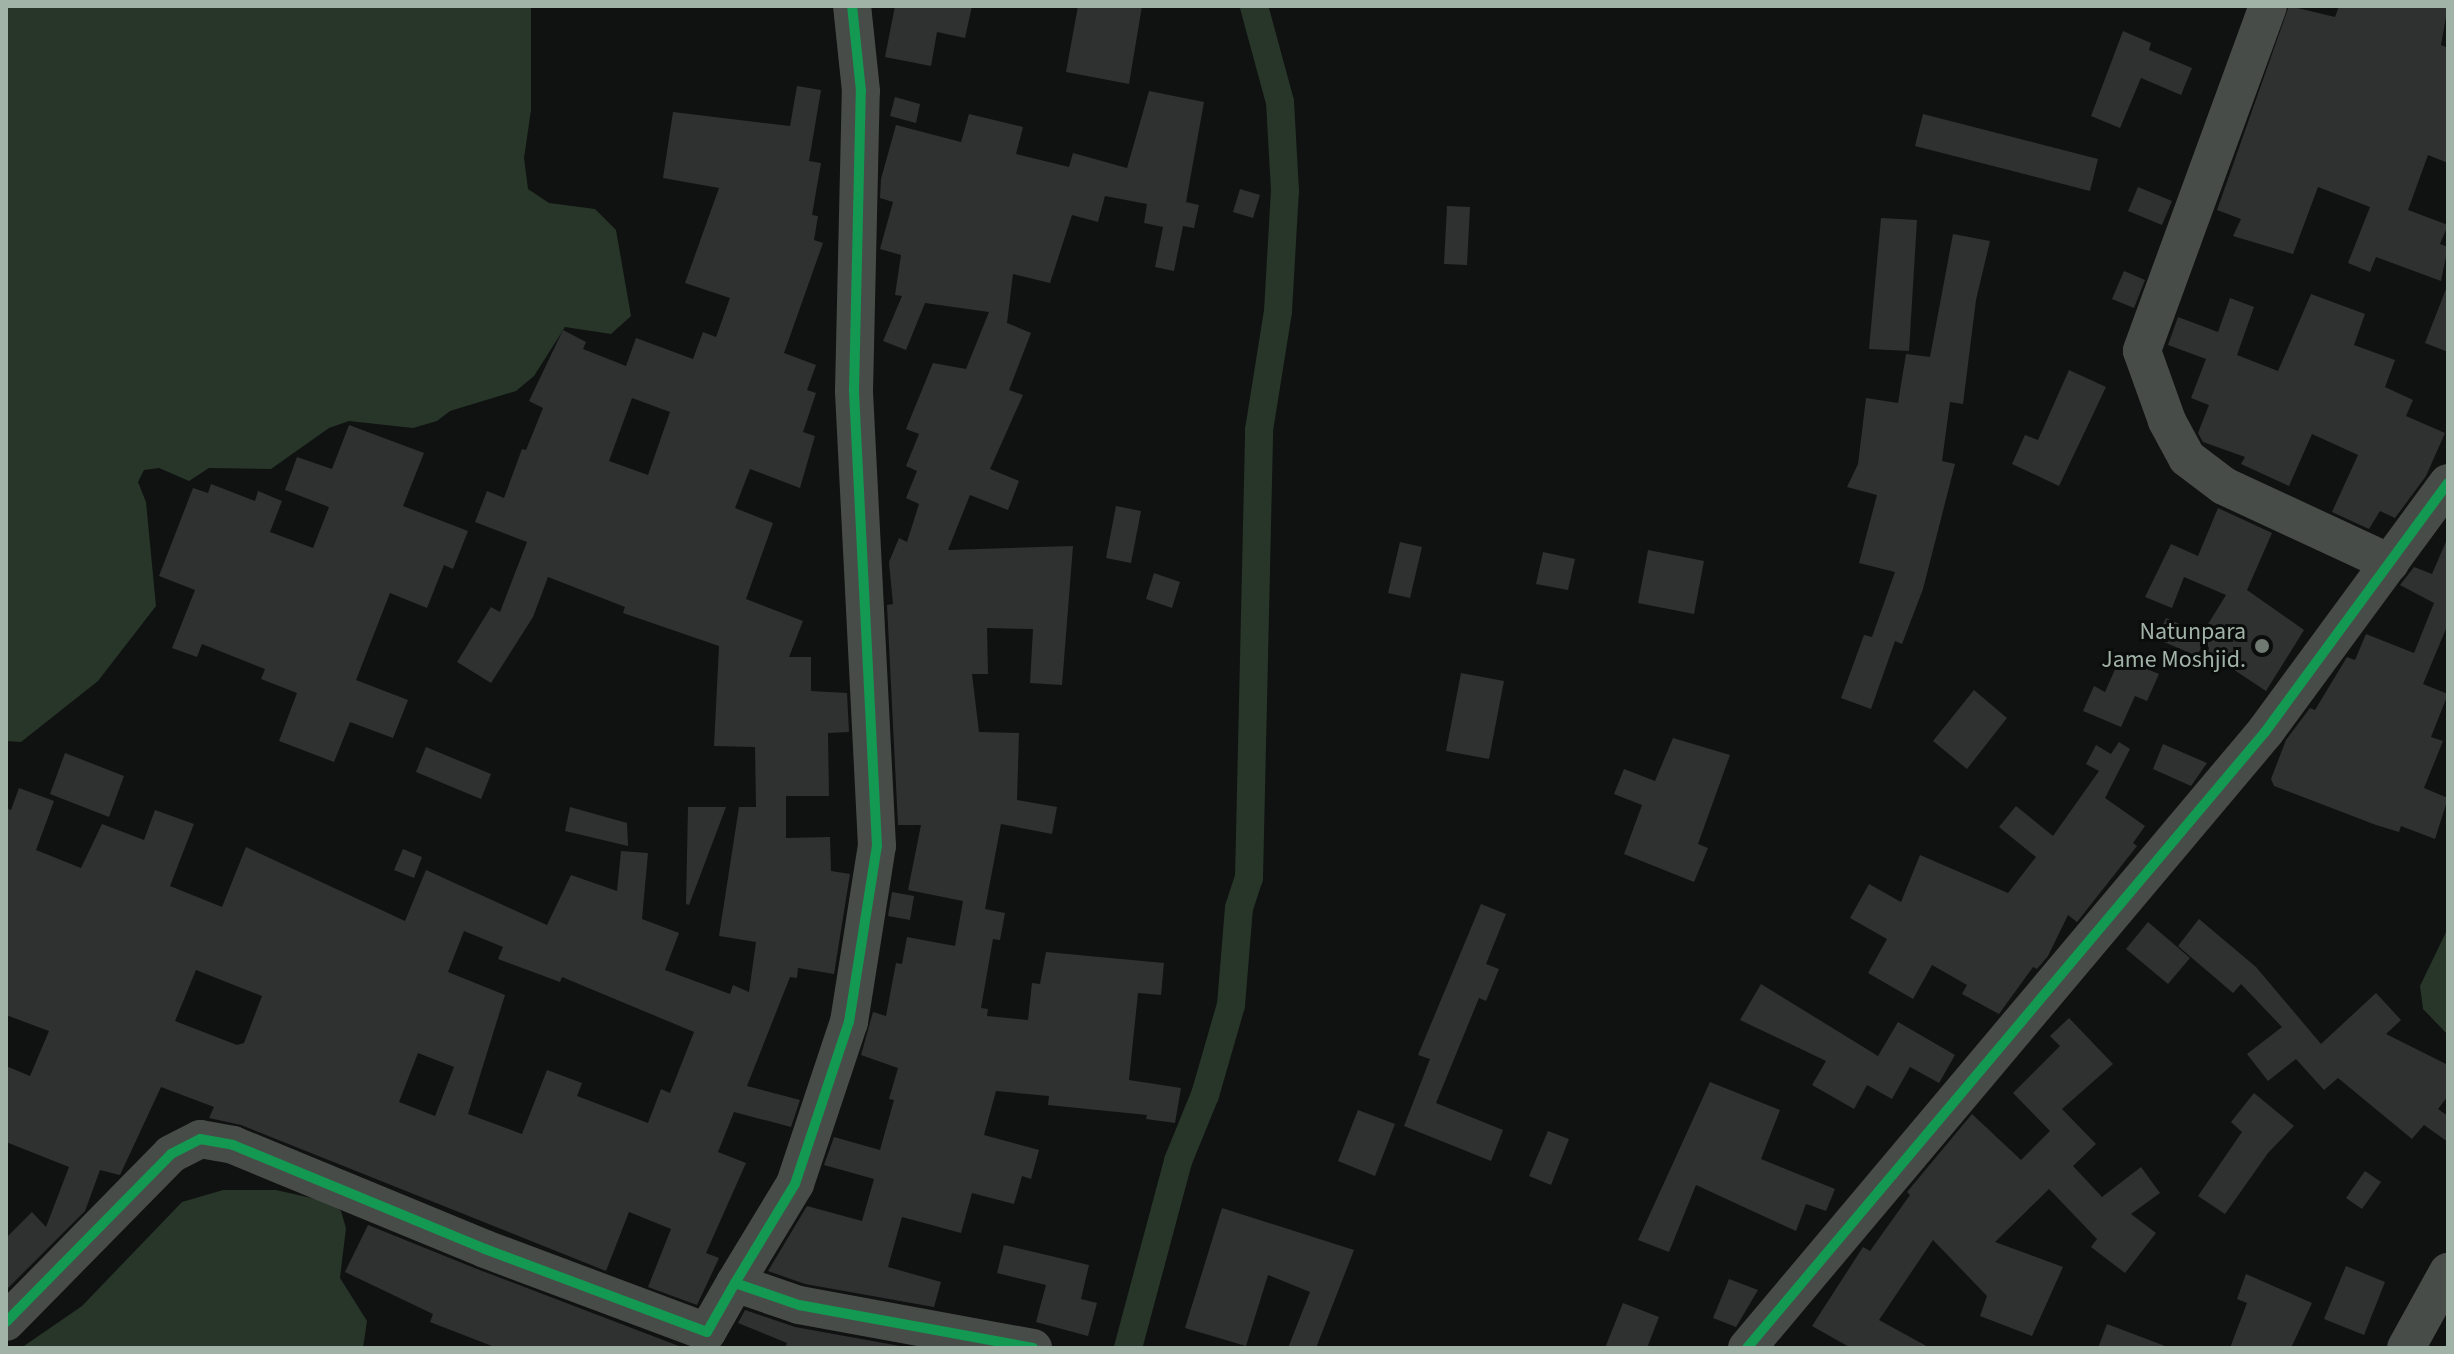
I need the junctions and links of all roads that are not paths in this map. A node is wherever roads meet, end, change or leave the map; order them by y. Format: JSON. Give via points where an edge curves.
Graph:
{"nodes":[{"id":1,"x":852,"y":6,"type":"edge"},
{"id":2,"x":2268,"y":6,"type":"edge"},
{"id":3,"x":2448,"y":483,"type":"edge"},
{"id":4,"x":2390,"y":563,"type":"junction"},
{"id":5,"x":2448,"y":1272,"type":"edge"},
{"id":6,"x":735,"y":1283,"type":"junction"},
{"id":7,"x":6,"y":1322,"type":"edge"},
{"id":8,"x":1033,"y":1348,"type":"edge"},
{"id":9,"x":1747,"y":1348,"type":"edge"},
{"id":10,"x":2406,"y":1348,"type":"edge"}],
"edges":[{"from":1,"to":6,"type":"street","via":[[861,91],[854,391],[864,678],[877,846],[849,1022],[795,1184]]},
{"from":2,"to":4,"type":"street","via":[[2142,351],[2167,421],[2187,458],[2224,486]]},
{"from":3,"to":4,"type":"street"},
{"from":4,"to":9,"type":"street","via":[[2265,732]]},
{"from":5,"to":10,"type":"street"},
{"from":6,"to":7,"type":"street","via":[[707,1332],[485,1249],[233,1145],[200,1139],[171,1154]]},
{"from":6,"to":8,"type":"street","via":[[799,1305]]}]}
